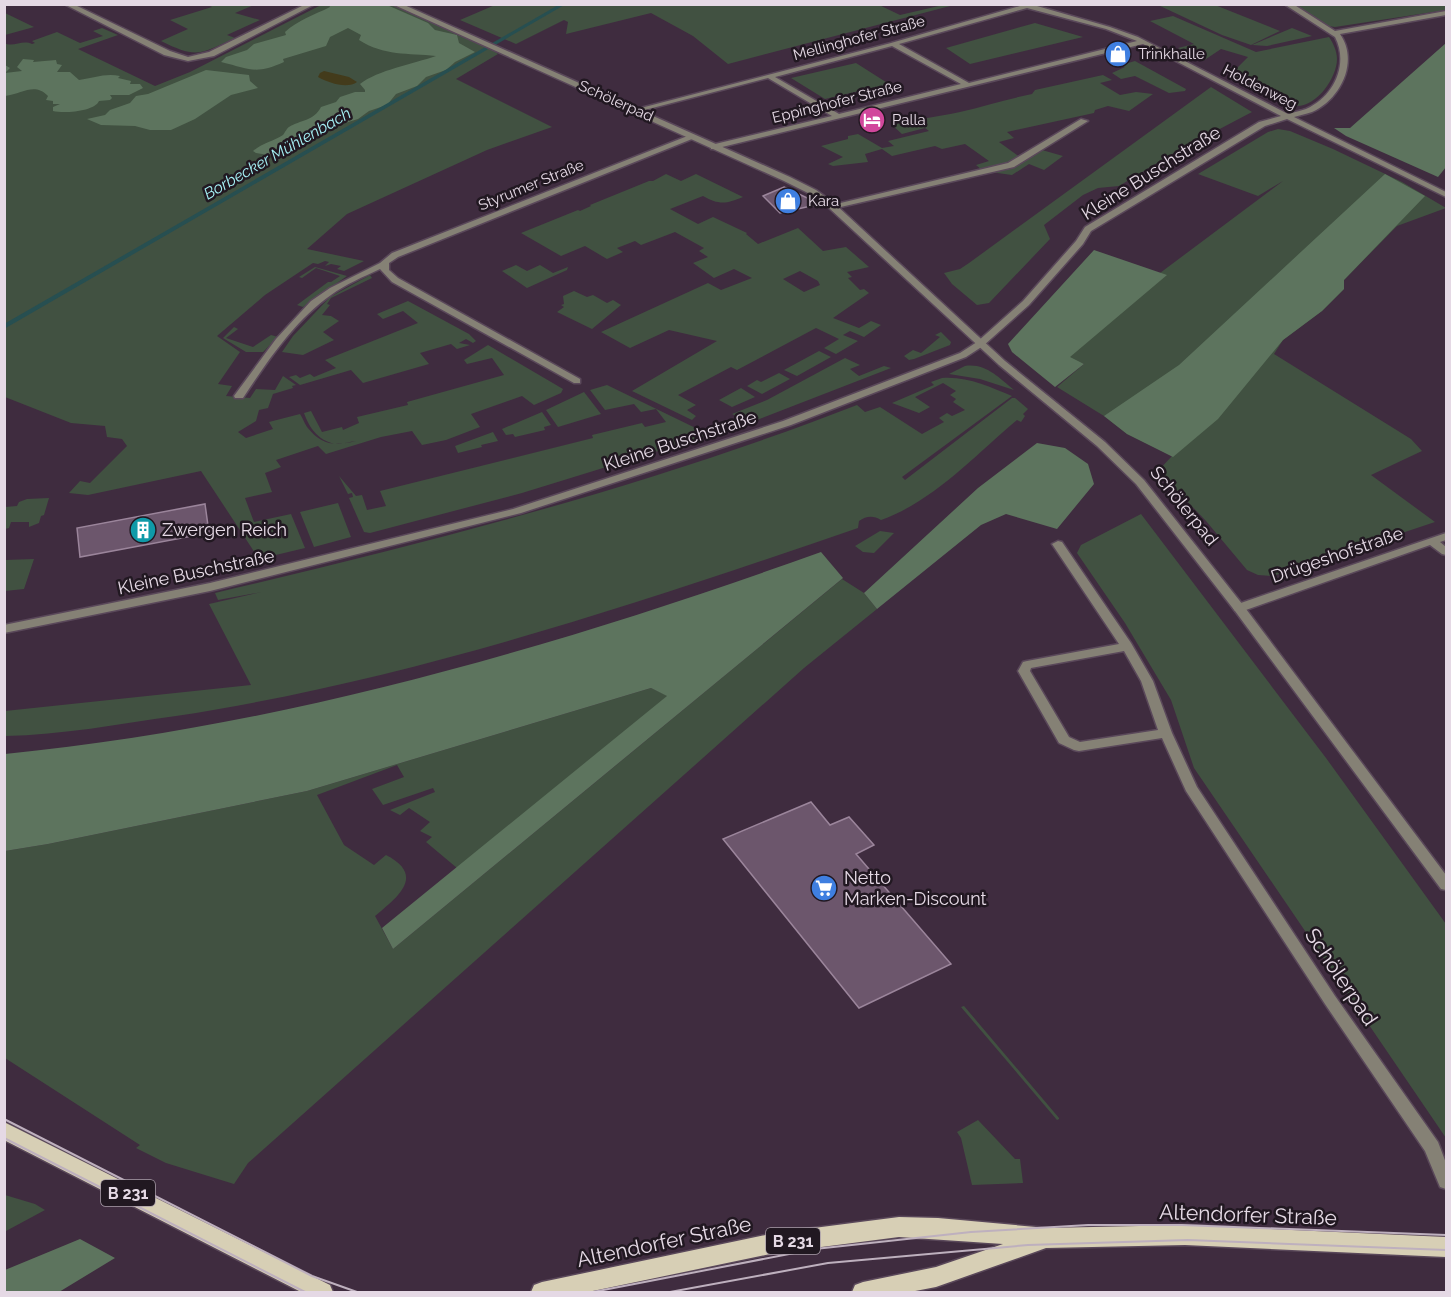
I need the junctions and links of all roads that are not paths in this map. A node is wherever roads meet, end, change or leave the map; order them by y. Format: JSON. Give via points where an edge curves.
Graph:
{"nodes":[{"id":1,"x":67,"y":4,"type":"edge"},
{"id":2,"x":312,"y":4,"type":"edge"},
{"id":3,"x":395,"y":4,"type":"edge"},
{"id":4,"x":1287,"y":4,"type":"edge"},
{"id":5,"x":1024,"y":5,"type":"edge"},
{"id":6,"x":1446,"y":13,"type":"edge"},
{"id":7,"x":1334,"y":33,"type":"junction"},
{"id":8,"x":1144,"y":42,"type":"junction"},
{"id":9,"x":893,"y":44,"type":"junction"},
{"id":10,"x":769,"y":75,"type":"junction"},
{"id":11,"x":966,"y":84,"type":"junction"},
{"id":12,"x":637,"y":110,"type":"junction"},
{"id":13,"x":837,"y":116,"type":"junction"},
{"id":14,"x":1286,"y":116,"type":"junction"},
{"id":15,"x":1084,"y":121,"type":"dead end"},
{"id":16,"x":693,"y":137,"type":"junction"},
{"id":17,"x":714,"y":147,"type":"junction"},
{"id":18,"x":1446,"y":195,"type":"edge"},
{"id":19,"x":832,"y":206,"type":"junction"},
{"id":20,"x":384,"y":264,"type":"junction"},
{"id":21,"x":982,"y":344,"type":"junction"},
{"id":22,"x":577,"y":381,"type":"dead end"},
{"id":23,"x":239,"y":396,"type":"dead end"},
{"id":24,"x":1446,"y":536,"type":"edge"},
{"id":25,"x":1433,"y":542,"type":"junction"},
{"id":26,"x":1058,"y":544,"type":"dead end"},
{"id":27,"x":1446,"y":552,"type":"edge"},
{"id":28,"x":1239,"y":608,"type":"junction"},
{"id":29,"x":4,"y":629,"type":"edge"},
{"id":30,"x":1127,"y":646,"type":"junction"},
{"id":31,"x":1166,"y":732,"type":"junction"},
{"id":32,"x":1446,"y":885,"type":"edge"},
{"id":33,"x":4,"y":1130,"type":"edge"},
{"id":34,"x":1446,"y":1182,"type":"edge"},
{"id":35,"x":1047,"y":1238,"type":"junction"},
{"id":36,"x":1446,"y":1247,"type":"edge"},
{"id":37,"x":322,"y":1293,"type":"edge"},
{"id":38,"x":542,"y":1293,"type":"edge"},
{"id":39,"x":863,"y":1293,"type":"edge"}],
"edges":[{"from":1,"to":2,"type":"street","via":[[167,53],[188,59],[211,54]]},
{"from":3,"to":12,"type":"street","name":"Schölerpad"},
{"from":4,"to":7,"type":"street"},
{"from":5,"to":8,"type":"street","name":"Holdenweg"},
{"from":5,"to":9,"type":"street","name":"Mellinghofer Straße"},
{"from":6,"to":7,"type":"street"},
{"from":7,"to":14,"type":"street","name":"Kleine Buschstraße","via":[[1346,62],[1336,86],[1310,110]]},
{"from":8,"to":11,"type":"street","name":"Eppinghofer Straße"},
{"from":8,"to":14,"type":"street","name":"Holdenweg"},
{"from":9,"to":10,"type":"street","name":"Mellinghofer Straße"},
{"from":9,"to":11,"type":"street","name":"Eppinghofer Straße"},
{"from":10,"to":12,"type":"street","name":"Mellinghofer Straße"},
{"from":10,"to":13,"type":"street","name":"Mellinghofer Straße"},
{"from":11,"to":13,"type":"street","name":"Eppinghofer Straße"},
{"from":12,"to":16,"type":"street","name":"Schölerpad"},
{"from":13,"to":17,"type":"street","name":"Eppinghofer Straße"},
{"from":14,"to":18,"type":"street","name":"Holdenweg"},
{"from":14,"to":21,"type":"street","name":"Kleine Buschstraße","via":[[1262,124],[1088,229],[1007,322]]},
{"from":15,"to":19,"type":"street","via":[[1011,165]]},
{"from":16,"to":17,"type":"street","name":"Schölerpad"},
{"from":16,"to":20,"type":"street","name":"Styrumer Straße","via":[[395,255]]},
{"from":17,"to":19,"type":"street","name":"Schölerpad","via":[[803,186]]},
{"from":19,"to":21,"type":"street","name":"Schölerpad"},
{"from":20,"to":22,"type":"street","via":[[395,280]]},
{"from":20,"to":23,"type":"street","name":"Styrumer Straße","via":[[320,299]]},
{"from":21,"to":28,"type":"street","name":"Schölerpad","via":[[1124,465]]},
{"from":21,"to":29,"type":"street","name":"Kleine Buschstraße","via":[[963,355],[787,423],[517,511],[210,587]]},
{"from":24,"to":25,"type":"street","name":"Drügeshofstraße"},
{"from":25,"to":27,"type":"street"},
{"from":25,"to":28,"type":"street","name":"Drügeshofstraße"},
{"from":26,"to":30,"type":"street","name":"Schölerpad"},
{"from":28,"to":32,"type":"street","name":"Schölerpad"},
{"from":30,"to":31,"type":"street","name":"Schölerpad","via":[[1147,681]]},
{"from":30,"to":31,"type":"street","via":[[1027,665],[1024,671],[1064,740],[1079,747]]},
{"from":31,"to":34,"type":"street","name":"Schölerpad","via":[[1191,788],[1432,1147]]},
{"from":33,"to":37,"type":"main road","number":"B 231"},
{"from":35,"to":36,"type":"main road","name":"Altendorfer Straße","number":"B 231","via":[[1185,1235]]},
{"from":35,"to":38,"type":"main road","name":"Altendorfer Straße","number":"B 231","via":[[938,1228],[889,1228],[775,1243]]},
{"from":35,"to":39,"type":"main road","name":"Altendorfer Straße","number":"B 231","via":[[936,1277]]}]}
